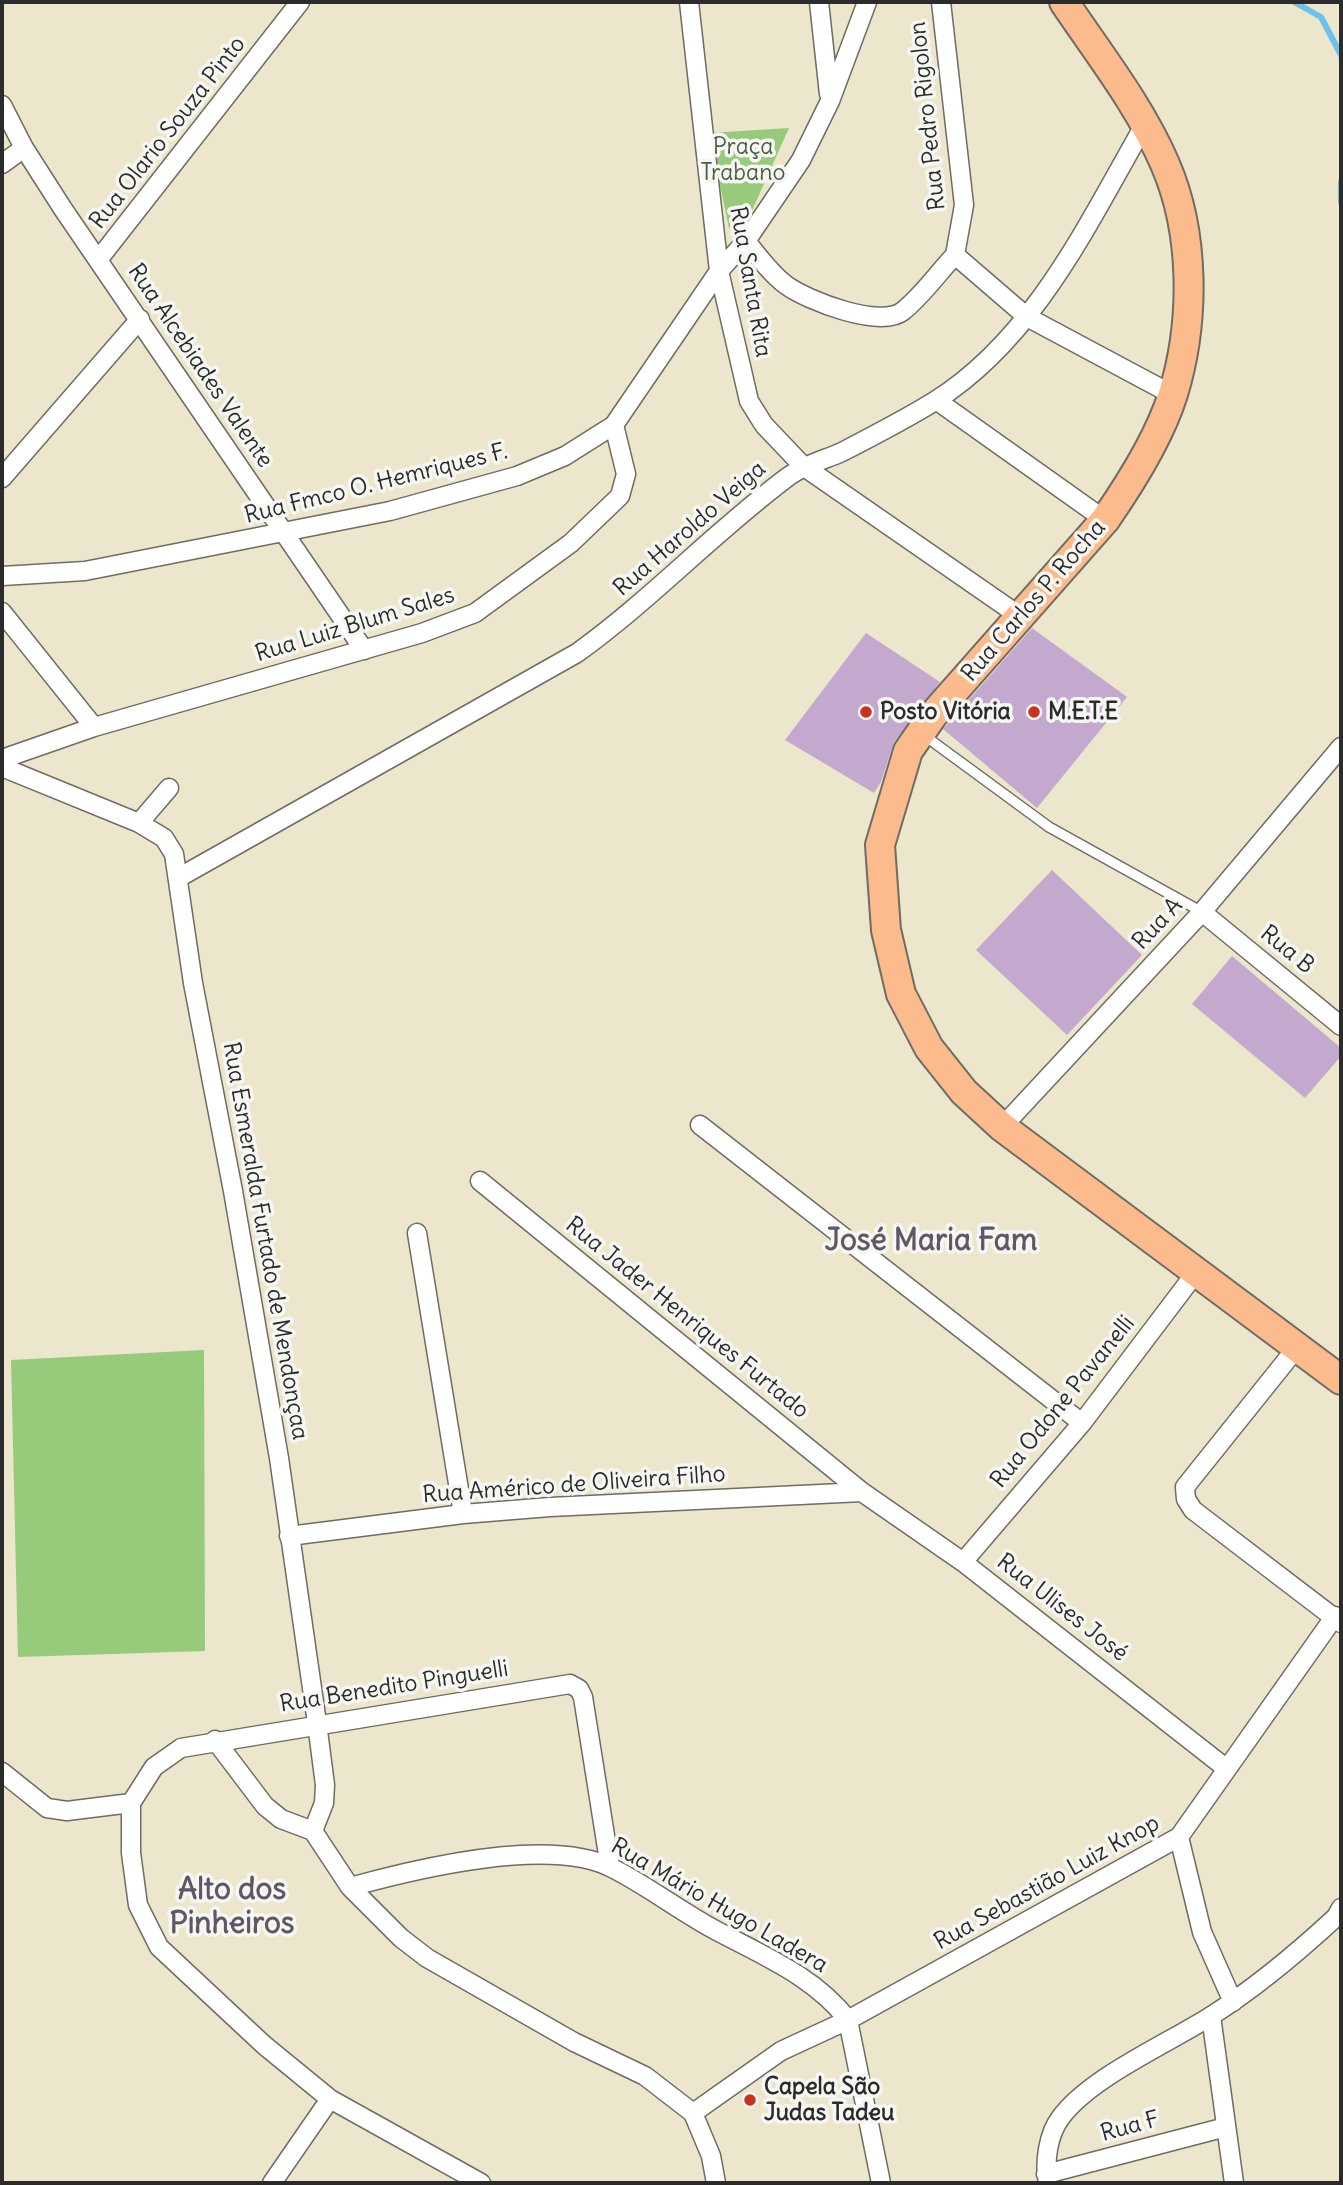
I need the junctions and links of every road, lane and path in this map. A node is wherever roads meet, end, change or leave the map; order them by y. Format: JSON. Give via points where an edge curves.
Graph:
{"nodes":[{"id":1,"x":300,"y":2,"type":"edge"},
{"id":2,"x":689,"y":2,"type":"edge"},
{"id":3,"x":819,"y":2,"type":"edge"},
{"id":4,"x":867,"y":2,"type":"edge"},
{"id":5,"x":941,"y":2,"type":"edge"},
{"id":6,"x":1064,"y":2,"type":"edge"},
{"id":7,"x":830,"y":101,"type":"junction"},
{"id":8,"x":2,"y":105,"type":"edge"},
{"id":9,"x":1145,"y":124,"type":"junction"},
{"id":10,"x":24,"y":148,"type":"junction"},
{"id":11,"x":2,"y":164,"type":"edge"},
{"id":12,"x":746,"y":241,"type":"junction"},
{"id":13,"x":955,"y":255,"type":"junction"},
{"id":14,"x":98,"y":260,"type":"junction"},
{"id":15,"x":719,"y":271,"type":"junction"},
{"id":16,"x":1027,"y":317,"type":"junction"},
{"id":17,"x":140,"y":319,"type":"junction"},
{"id":18,"x":1173,"y":395,"type":"junction"},
{"id":19,"x":936,"y":400,"type":"junction"},
{"id":20,"x":614,"y":425,"type":"junction"},
{"id":21,"x":803,"y":466,"type":"junction"},
{"id":22,"x":2,"y":478,"type":"edge"},
{"id":23,"x":1105,"y":520,"type":"junction"},
{"id":24,"x":282,"y":534,"type":"junction"},
{"id":25,"x":2,"y":576,"type":"edge"},
{"id":26,"x":2,"y":612,"type":"edge"},
{"id":27,"x":1021,"y":617,"type":"junction"},
{"id":28,"x":364,"y":650,"type":"junction"},
{"id":29,"x":94,"y":727,"type":"junction"},
{"id":30,"x":921,"y":733,"type":"junction"},
{"id":31,"x":1341,"y":747,"type":"edge"},
{"id":32,"x":2,"y":759,"type":"edge"},
{"id":33,"x":2,"y":767,"type":"edge"},
{"id":34,"x":169,"y":788,"type":"dead end"},
{"id":35,"x":139,"y":823,"type":"junction"},
{"id":36,"x":178,"y":878,"type":"junction"},
{"id":37,"x":1202,"y":912,"type":"junction"},
{"id":38,"x":1341,"y":1026,"type":"edge"},
{"id":39,"x":700,"y":1125,"type":"dead end"},
{"id":40,"x":1002,"y":1127,"type":"junction"},
{"id":41,"x":480,"y":1181,"type":"dead end"},
{"id":42,"x":417,"y":1233,"type":"dead end"},
{"id":43,"x":1197,"y":1271,"type":"junction"},
{"id":44,"x":1298,"y":1346,"type":"junction"},
{"id":45,"x":1341,"y":1381,"type":"edge"},
{"id":46,"x":1082,"y":1423,"type":"junction"},
{"id":47,"x":862,"y":1492,"type":"junction"},
{"id":48,"x":463,"y":1514,"type":"junction"},
{"id":49,"x":289,"y":1536,"type":"junction"},
{"id":50,"x":963,"y":1562,"type":"junction"},
{"id":51,"x":1338,"y":1620,"type":"edge"},
{"id":52,"x":317,"y":1723,"type":"junction"},
{"id":53,"x":215,"y":1740,"type":"junction"},
{"id":54,"x":1227,"y":1769,"type":"junction"},
{"id":55,"x":2,"y":1772,"type":"edge"},
{"id":56,"x":131,"y":1803,"type":"junction"},
{"id":57,"x":313,"y":1831,"type":"junction"},
{"id":58,"x":1180,"y":1837,"type":"junction"},
{"id":59,"x":611,"y":1867,"type":"junction"},
{"id":60,"x":350,"y":1887,"type":"junction"},
{"id":61,"x":1341,"y":1908,"type":"edge"},
{"id":62,"x":1233,"y":2002,"type":"junction"},
{"id":63,"x":1211,"y":2016,"type":"junction"},
{"id":64,"x":848,"y":2020,"type":"junction"},
{"id":65,"x":330,"y":2099,"type":"junction"},
{"id":66,"x":693,"y":2113,"type":"junction"},
{"id":67,"x":1226,"y":2127,"type":"junction"},
{"id":68,"x":1047,"y":2179,"type":"edge"},
{"id":69,"x":272,"y":2183,"type":"edge"},
{"id":70,"x":481,"y":2183,"type":"edge"},
{"id":71,"x":716,"y":2183,"type":"edge"},
{"id":72,"x":881,"y":2183,"type":"edge"},
{"id":73,"x":1234,"y":2183,"type":"edge"}],
"edges":[{"from":1,"to":14,"type":"street","name":"Rua Olario Souza Pinto"},
{"from":2,"to":15,"type":"street","name":"Rua Santa Rita"},
{"from":3,"to":7,"type":"street"},
{"from":4,"to":7,"type":"street","name":"Rua Fmco O. Hemriques F."},
{"from":5,"to":13,"type":"street","name":"Rua Pedro Rigolon","via":[[964,205]]},
{"from":6,"to":9,"type":"main road","name":"Rua Carlos P. Rocha"},
{"from":7,"to":12,"type":"street","name":"Rua Fmco O. Hemriques F.","via":[[801,160]]},
{"from":8,"to":10,"type":"street","name":"Rua Alcebiades Valente"},
{"from":9,"to":16,"type":"street","name":"Rua Haroldo Veiga","via":[[1062,268]]},
{"from":9,"to":18,"type":"main road","name":"Rua Carlos P. Rocha","via":[[1180,208],[1188,257],[1185,334]]},
{"from":10,"to":11,"type":"street"},
{"from":10,"to":14,"type":"street","name":"Rua Alcebiades Valente"},
{"from":12,"to":13,"type":"street","via":[[797,293],[872,319],[903,312]]},
{"from":12,"to":15,"type":"street","name":"Rua Fmco O. Hemriques F."},
{"from":13,"to":16,"type":"street"},
{"from":14,"to":17,"type":"street","name":"Rua Alcebiades Valente"},
{"from":15,"to":20,"type":"street","name":"Rua Fmco O. Hemriques F."},
{"from":15,"to":21,"type":"street","name":"Rua Santa Rita","via":[[749,401],[764,425]]},
{"from":16,"to":18,"type":"street"},
{"from":16,"to":19,"type":"street","name":"Rua Haroldo Veiga"},
{"from":17,"to":22,"type":"street"},
{"from":17,"to":24,"type":"street","name":"Rua Alcebiades Valente"},
{"from":18,"to":23,"type":"main road","name":"Rua Carlos P. Rocha"},
{"from":19,"to":21,"type":"street","name":"Rua Haroldo Veiga","via":[[840,452]]},
{"from":19,"to":23,"type":"street"},
{"from":20,"to":24,"type":"street","name":"Rua Fmco O. Hemriques F.","via":[[565,456],[517,476],[390,511]]},
{"from":20,"to":28,"type":"street","name":"Rua Luiz Blum Sales","via":[[626,474],[620,496],[571,543],[475,613]]},
{"from":21,"to":27,"type":"street","name":"Rua Santa Rita"},
{"from":21,"to":36,"type":"street","name":"Rua Haroldo Veiga","via":[[754,503],[624,619],[577,653]]},
{"from":23,"to":27,"type":"main road","name":"Rua Carlos P. Rocha"},
{"from":24,"to":25,"type":"street","name":"Rua Fmco O. Hemriques F.","via":[[85,571]]},
{"from":24,"to":28,"type":"street","name":"Rua Alcebiades Valente"},
{"from":26,"to":29,"type":"street"},
{"from":27,"to":30,"type":"main road","name":"Rua Carlos P. Rocha"},
{"from":28,"to":29,"type":"street","name":"Rua Luiz Blum Sales"},
{"from":29,"to":32,"type":"street","name":"Rua Luiz Blum Sales"},
{"from":30,"to":37,"type":"lane","via":[[1049,827]]},
{"from":30,"to":40,"type":"main road","name":"Rua Carlos P. Rocha","via":[[908,751],[880,845],[886,930],[901,994],[929,1048],[964,1092]]},
{"from":31,"to":37,"type":"street","name":"Rua A"},
{"from":33,"to":35,"type":"street","name":"Rua Esmeralda Furtado de Mendonçaa"},
{"from":34,"to":35,"type":"street"},
{"from":35,"to":36,"type":"street","name":"Rua Esmeralda Furtado de Mendonçaa","via":[[164,838],[174,854]]},
{"from":36,"to":49,"type":"street","name":"Rua Esmeralda Furtado de Mendonçaa"},
{"from":37,"to":38,"type":"street","name":"Rua B"},
{"from":37,"to":40,"type":"street","name":"Rua A"},
{"from":39,"to":46,"type":"street"},
{"from":40,"to":43,"type":"main road","name":"Rua Carlos P. Rocha"},
{"from":41,"to":47,"type":"street","name":"Rua Jader Henriques Furtado"},
{"from":42,"to":48,"type":"street"},
{"from":43,"to":44,"type":"main road","name":"Rua Carlos P. Rocha"},
{"from":43,"to":46,"type":"street","name":"Rua Odone Pavanelli"},
{"from":44,"to":45,"type":"main road","name":"Rua Carlos P. Rocha"},
{"from":44,"to":51,"type":"street","via":[[1185,1486],[1186,1499],[1193,1510]]},
{"from":46,"to":50,"type":"street","name":"Rua Odone Pavanelli"},
{"from":47,"to":48,"type":"street","name":"Rua Américo de Oliveira Filho"},
{"from":47,"to":50,"type":"street","name":"Rua Ulises José"},
{"from":48,"to":49,"type":"street","name":"Rua Américo de Oliveira Filho"},
{"from":49,"to":52,"type":"street","name":"Rua Esmeralda Furtado de Mendonçaa"},
{"from":50,"to":54,"type":"street","name":"Rua Ulises José"},
{"from":51,"to":54,"type":"street","name":"Rua Sebastião Luiz Knop"},
{"from":52,"to":53,"type":"street","name":"Rua Benedito Pinguelli"},
{"from":52,"to":57,"type":"street","name":"Rua Esmeralda Furtado de Mendonçaa","via":[[325,1785]]},
{"from":52,"to":59,"type":"street","name":"Rua Benedito Pinguelli","via":[[570,1684],[583,1697]]},
{"from":53,"to":56,"type":"street","name":"Rua Benedito Pinguelli","via":[[181,1748],[154,1767]]},
{"from":53,"to":57,"type":"street","via":[[265,1806],[281,1819]]},
{"from":54,"to":58,"type":"street","name":"Rua Sebastião Luiz Knop"},
{"from":55,"to":56,"type":"street","via":[[47,1808],[67,1811]]},
{"from":56,"to":65,"type":"street","via":[[138,1905],[159,1947]]},
{"from":57,"to":60,"type":"street"},
{"from":58,"to":62,"type":"street","via":[[1202,1932]]},
{"from":58,"to":64,"type":"street","name":"Rua Sebastião Luiz Knop"},
{"from":59,"to":60,"type":"street","name":"Rua Mário Hugo Ladera","via":[[570,1855],[533,1854],[403,1872]]},
{"from":59,"to":64,"type":"street","name":"Rua Mário Hugo Ladera","via":[[688,1917],[803,1977],[833,2000]]},
{"from":60,"to":66,"type":"street","via":[[428,1958],[573,2042],[645,2076]]},
{"from":61,"to":62,"type":"street","via":[[1281,1968]]},
{"from":62,"to":63,"type":"street"},
{"from":63,"to":67,"type":"street"},
{"from":63,"to":68,"type":"street","via":[[1093,2087],[1062,2116],[1051,2135]]},
{"from":64,"to":66,"type":"street","name":"Rua Sebastião Luiz Knop","via":[[781,2051]]},
{"from":64,"to":72,"type":"street","name":"Rua Mário Hugo Ladera"},
{"from":65,"to":69,"type":"street"},
{"from":65,"to":70,"type":"street"},
{"from":66,"to":71,"type":"street","via":[[711,2156]]},
{"from":67,"to":68,"type":"street","name":"Rua F"},
{"from":67,"to":73,"type":"street"}]}
